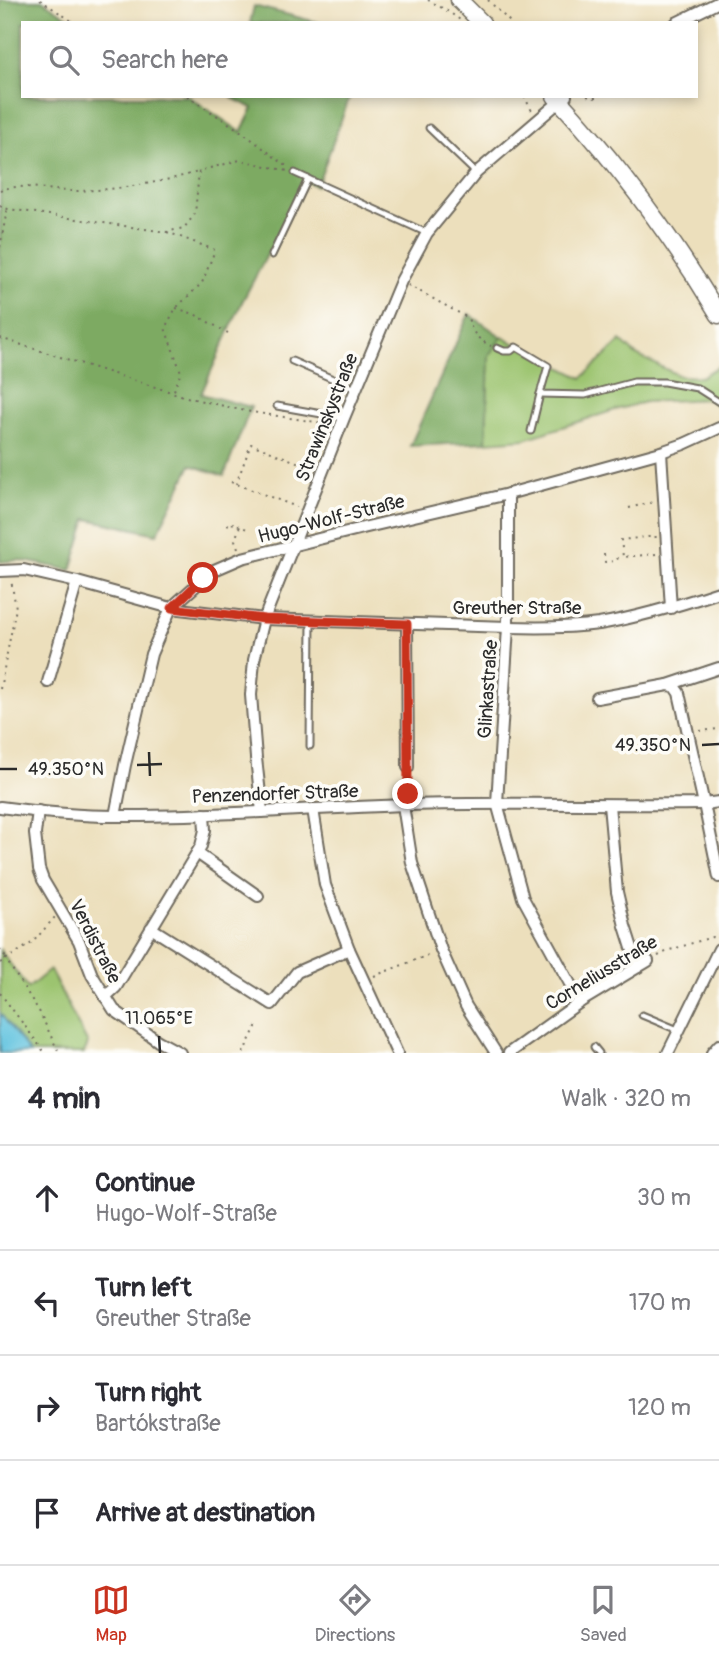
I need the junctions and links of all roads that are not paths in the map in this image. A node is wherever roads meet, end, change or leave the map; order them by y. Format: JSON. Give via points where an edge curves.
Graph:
{"nodes":[{"id":1,"x":459,"y":0,"type":"edge"},
{"id":2,"x":719,"y":2,"type":"edge"},
{"id":3,"x":480,"y":21,"type":"edge"},
{"id":4,"x":680,"y":21,"type":"edge"},
{"id":5,"x":560,"y":98,"type":"edge"},
{"id":6,"x":429,"y":128,"type":"dead end"},
{"id":7,"x":295,"y":173,"type":"road end"},
{"id":8,"x":476,"y":173,"type":"junction"},
{"id":9,"x":309,"y":179,"type":"junction"},
{"id":10,"x":427,"y":233,"type":"junction"},
{"id":11,"x":272,"y":255,"type":"dead end"},
{"id":12,"x":719,"y":315,"type":"edge"},
{"id":13,"x":496,"y":348,"type":"road end"},
{"id":14,"x":292,"y":361,"type":"dead end"},
{"id":15,"x":356,"y":389,"type":"junction"},
{"id":16,"x":540,"y":394,"type":"junction"},
{"id":17,"x":719,"y":402,"type":"edge"},
{"id":18,"x":277,"y":406,"type":"dead end"},
{"id":19,"x":342,"y":422,"type":"junction"},
{"id":20,"x":719,"y":428,"type":"edge"},
{"id":21,"x":531,"y":431,"type":"dead end"},
{"id":22,"x":661,"y":452,"type":"junction"},
{"id":23,"x":508,"y":494,"type":"junction"},
{"id":24,"x":294,"y":546,"type":"junction"},
{"id":25,"x":6,"y":570,"type":"edge"},
{"id":26,"x":77,"y":582,"type":"junction"},
{"id":27,"x":719,"y":592,"type":"edge"},
{"id":28,"x":172,"y":608,"type":"junction"},
{"id":29,"x":671,"y":608,"type":"junction"},
{"id":30,"x":264,"y":619,"type":"junction"},
{"id":31,"x":311,"y":620,"type":"junction"},
{"id":32,"x":407,"y":624,"type":"junction"},
{"id":33,"x":508,"y":627,"type":"junction"},
{"id":34,"x":719,"y":668,"type":"edge"},
{"id":35,"x":48,"y":682,"type":"dead end"},
{"id":36,"x":668,"y":685,"type":"junction"},
{"id":37,"x":597,"y":698,"type":"dead end"},
{"id":38,"x":310,"y":746,"type":"dead end"},
{"id":39,"x":408,"y":767,"type":"road end"},
{"id":40,"x":719,"y":802,"type":"edge"},
{"id":41,"x":497,"y":803,"type":"junction"},
{"id":42,"x":704,"y":804,"type":"junction"},
{"id":43,"x":405,"y":805,"type":"junction"},
{"id":44,"x":609,"y":805,"type":"junction"},
{"id":45,"x":0,"y":807,"type":"edge"},
{"id":46,"x":313,"y":809,"type":"junction"},
{"id":47,"x":37,"y":811,"type":"junction"},
{"id":48,"x":262,"y":812,"type":"junction"},
{"id":49,"x":204,"y":814,"type":"junction"},
{"id":50,"x":115,"y":816,"type":"junction"},
{"id":51,"x":197,"y":853,"type":"junction"},
{"id":52,"x":719,"y":877,"type":"edge"},
{"id":53,"x":258,"y":896,"type":"dead end"},
{"id":54,"x":151,"y":928,"type":"junction"},
{"id":55,"x":349,"y":949,"type":"junction"},
{"id":56,"x":719,"y":949,"type":"edge"},
{"id":57,"x":105,"y":997,"type":"junction"},
{"id":58,"x":580,"y":1002,"type":"junction"},
{"id":59,"x":642,"y":1015,"type":"dead end"},
{"id":60,"x":678,"y":1030,"type":"junction"},
{"id":61,"x":719,"y":1045,"type":"edge"},
{"id":62,"x":594,"y":1047,"type":"dead end"},
{"id":63,"x":180,"y":1053,"type":"edge"},
{"id":64,"x":397,"y":1053,"type":"edge"},
{"id":65,"x":496,"y":1053,"type":"edge"},
{"id":66,"x":509,"y":1053,"type":"edge"},
{"id":67,"x":599,"y":1053,"type":"edge"},
{"id":68,"x":668,"y":1053,"type":"edge"},
{"id":69,"x":712,"y":1053,"type":"edge"}],
"edges":[{"from":1,"to":3,"type":"main road"},
{"from":2,"to":4,"type":"street"},
{"from":5,"to":8,"type":"street","name":"Strawinskystraße"},
{"from":5,"to":12,"type":"main road","via":[[656,218]]},
{"from":6,"to":8,"type":"lane"},
{"from":7,"to":9,"type":"lane"},
{"from":8,"to":10,"type":"street","name":"Strawinskystraße"},
{"from":9,"to":10,"type":"lane"},
{"from":9,"to":11,"type":"lane"},
{"from":10,"to":15,"type":"street","name":"Strawinskystraße","via":[[401,281]]},
{"from":13,"to":16,"type":"lane","via":[[511,351],[516,347],[548,366]]},
{"from":14,"to":15,"type":"lane"},
{"from":15,"to":19,"type":"street","name":"Strawinskystraße"},
{"from":16,"to":17,"type":"lane","via":[[585,394],[634,382],[664,382],[696,388]]},
{"from":16,"to":21,"type":"lane"},
{"from":18,"to":19,"type":"lane"},
{"from":19,"to":24,"type":"street","name":"Strawinskystraße"},
{"from":20,"to":22,"type":"street","name":"Hugo-Wolf-Straße"},
{"from":22,"to":23,"type":"street","name":"Hugo-Wolf-Straße"},
{"from":22,"to":29,"type":"street"},
{"from":23,"to":24,"type":"street","name":"Hugo-Wolf-Straße"},
{"from":23,"to":33,"type":"street","name":"Glinkastraße"},
{"from":24,"to":28,"type":"street","name":"Hugo-Wolf-Straße","via":[[242,558],[212,571]]},
{"from":24,"to":30,"type":"street","name":"Strawinskystraße"},
{"from":25,"to":26,"type":"street","name":"Greuther Straße"},
{"from":26,"to":28,"type":"street","name":"Greuther Straße"},
{"from":26,"to":35,"type":"street"},
{"from":27,"to":29,"type":"street","name":"Greuther Straße"},
{"from":28,"to":30,"type":"street","name":"Greuther Straße"},
{"from":28,"to":50,"type":"street","name":"Hugo-Wolf-Straße","via":[[151,654]]},
{"from":29,"to":33,"type":"street","name":"Greuther Straße","via":[[599,624]]},
{"from":30,"to":31,"type":"street","name":"Greuther Straße"},
{"from":30,"to":48,"type":"street","name":"Strawinskystraße","via":[[251,695]]},
{"from":31,"to":32,"type":"street","name":"Greuther Straße"},
{"from":31,"to":38,"type":"lane"},
{"from":32,"to":33,"type":"street","name":"Greuther Straße"},
{"from":32,"to":39,"type":"street"},
{"from":33,"to":41,"type":"street","name":"Glinkastraße"},
{"from":34,"to":36,"type":"street"},
{"from":36,"to":37,"type":"street"},
{"from":36,"to":42,"type":"street","via":[[679,693]]},
{"from":40,"to":42,"type":"street","name":"Penzendorfer Straße"},
{"from":41,"to":43,"type":"street","name":"Penzendorfer Straße"},
{"from":41,"to":44,"type":"street","name":"Penzendorfer Straße"},
{"from":41,"to":58,"type":"street","name":"Glinkastraße","via":[[523,898]]},
{"from":42,"to":44,"type":"street","name":"Penzendorfer Straße"},
{"from":42,"to":52,"type":"street"},
{"from":43,"to":46,"type":"street","name":"Penzendorfer Straße"},
{"from":43,"to":65,"type":"street","via":[[412,863],[441,950],[466,1006]]},
{"from":44,"to":58,"type":"street","name":"Corneliusstraße","via":[[617,892],[625,926],[643,964]]},
{"from":45,"to":47,"type":"street","name":"Penzendorfer Straße"},
{"from":46,"to":48,"type":"street","name":"Penzendorfer Straße"},
{"from":46,"to":55,"type":"street","via":[[325,885]]},
{"from":47,"to":50,"type":"street","name":"Penzendorfer Straße"},
{"from":47,"to":57,"type":"street","name":"Verdistraße","via":[[35,834],[43,880]]},
{"from":48,"to":49,"type":"street","name":"Penzendorfer Straße"},
{"from":49,"to":50,"type":"street","name":"Penzendorfer Straße"},
{"from":49,"to":51,"type":"street","via":[[205,830]]},
{"from":51,"to":53,"type":"street"},
{"from":51,"to":54,"type":"street"},
{"from":54,"to":55,"type":"street","via":[[272,1004],[297,972]]},
{"from":54,"to":57,"type":"street","via":[[116,987]]},
{"from":55,"to":64,"type":"street"},
{"from":56,"to":60,"type":"street"},
{"from":57,"to":63,"type":"street","name":"Verdistraße","via":[[114,1010]]},
{"from":58,"to":66,"type":"street","name":"Corneliusstraße"},
{"from":59,"to":60,"type":"lane"},
{"from":60,"to":68,"type":"street"},
{"from":61,"to":69,"type":"street"},
{"from":62,"to":67,"type":"lane"}]}
